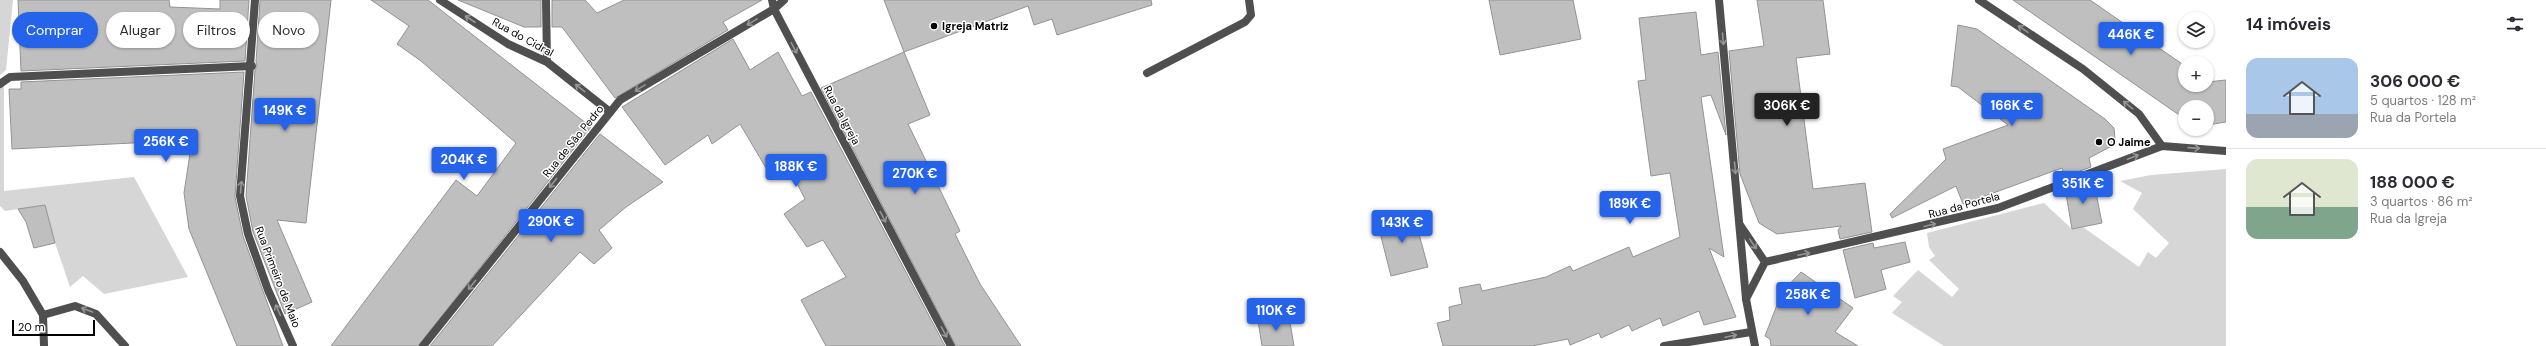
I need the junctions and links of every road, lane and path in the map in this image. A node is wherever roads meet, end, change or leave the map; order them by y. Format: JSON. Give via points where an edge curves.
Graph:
{"nodes":[{"id":1,"x":255,"y":0,"type":"edge"},
{"id":2,"x":440,"y":0,"type":"edge"},
{"id":3,"x":546,"y":0,"type":"edge"},
{"id":4,"x":772,"y":0,"type":"edge"},
{"id":5,"x":784,"y":0,"type":"edge"},
{"id":6,"x":1249,"y":0,"type":"edge"},
{"id":7,"x":1720,"y":0,"type":"edge"},
{"id":8,"x":1978,"y":0,"type":"edge"},
{"id":9,"x":774,"y":8,"type":"junction"},
{"id":10,"x":547,"y":62,"type":"junction"},
{"id":11,"x":252,"y":66,"type":"junction"},
{"id":12,"x":1147,"y":72,"type":"dead end"},
{"id":13,"x":0,"y":84,"type":"edge"},
{"id":14,"x":610,"y":112,"type":"junction"},
{"id":15,"x":2162,"y":146,"type":"junction"},
{"id":16,"x":2226,"y":151,"type":"edge"},
{"id":17,"x":1740,"y":225,"type":"junction"},
{"id":18,"x":0,"y":252,"type":"edge"},
{"id":19,"x":1766,"y":262,"type":"junction"},
{"id":20,"x":1746,"y":299,"type":"junction"},
{"id":21,"x":43,"y":315,"type":"junction"},
{"id":22,"x":1751,"y":332,"type":"junction"},
{"id":23,"x":44,"y":346,"type":"edge"},
{"id":24,"x":125,"y":346,"type":"edge"},
{"id":25,"x":293,"y":346,"type":"edge"},
{"id":26,"x":423,"y":346,"type":"edge"},
{"id":27,"x":952,"y":346,"type":"edge"},
{"id":28,"x":1664,"y":346,"type":"edge"},
{"id":29,"x":1755,"y":346,"type":"edge"}],
"edges":[{"from":1,"to":11,"type":"street","name":"Rua Primeiro de Maio"},
{"from":10,"to":2,"type":"street","name":"Rua do Cidral","one_way":true,"via":[[508,44]]},
{"from":3,"to":10,"type":"street"},
{"from":4,"to":9,"type":"street","name":"Rua da Igreja"},
{"from":5,"to":9,"type":"street","name":"Rua de São Pedro"},
{"from":6,"to":12,"type":"street","via":[[1251,15],[1245,22]]},
{"from":7,"to":17,"type":"street","one_way":true},
{"from":15,"to":8,"type":"street","one_way":true,"via":[[2138,114],[2083,69]]},
{"from":9,"to":14,"type":"street","name":"Rua de São Pedro","one_way":true,"via":[[620,100]]},
{"from":9,"to":27,"type":"street","name":"Rua da Igreja","one_way":true},
{"from":14,"to":10,"type":"street","name":"Rua do Cidral","one_way":true},
{"from":11,"to":13,"type":"street","via":[[10,77]]},
{"from":25,"to":11,"type":"street","name":"Rua Primeiro de Maio","one_way":true,"via":[[268,290],[248,234],[240,196]]},
{"from":14,"to":26,"type":"street","name":"Rua de São Pedro","one_way":true},
{"from":15,"to":16,"type":"street","one_way":true},
{"from":19,"to":15,"type":"street","name":"Rua da Portela","one_way":true,"via":[[1998,208]]},
{"from":17,"to":19,"type":"street","one_way":true},
{"from":17,"to":20,"type":"street"},
{"from":18,"to":21,"type":"street","via":[[23,280]]},
{"from":19,"to":20,"type":"street"},
{"from":20,"to":22,"type":"street"},
{"from":21,"to":23,"type":"street"},
{"from":24,"to":21,"type":"street","one_way":true,"via":[[96,314],[75,306]]},
{"from":28,"to":22,"type":"street","one_way":true},
{"from":22,"to":29,"type":"street"}]}
